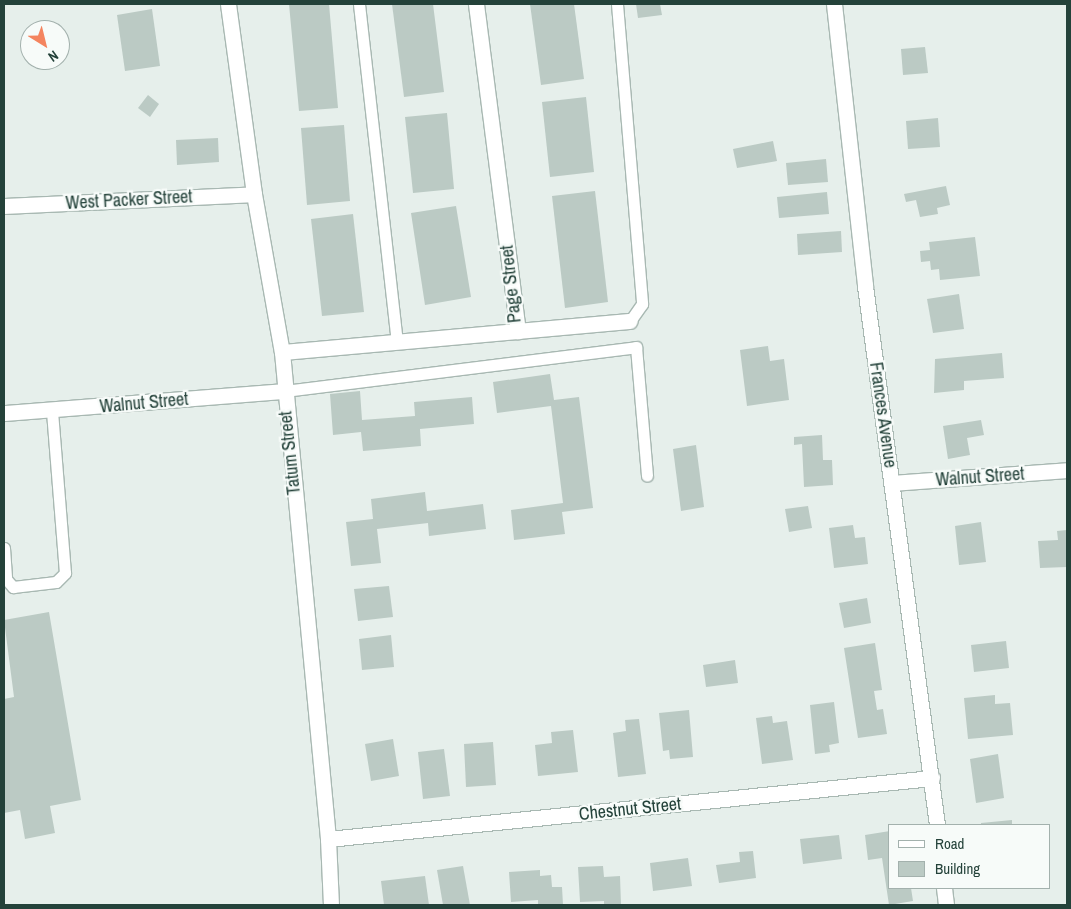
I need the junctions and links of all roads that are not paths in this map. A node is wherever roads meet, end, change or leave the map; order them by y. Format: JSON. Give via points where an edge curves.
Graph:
{"nodes":[{"id":1,"x":228,"y":4,"type":"edge"},
{"id":2,"x":359,"y":4,"type":"edge"},
{"id":3,"x":476,"y":4,"type":"edge"},
{"id":4,"x":617,"y":4,"type":"edge"},
{"id":5,"x":834,"y":4,"type":"edge"},
{"id":6,"x":254,"y":194,"type":"junction"},
{"id":7,"x":4,"y":206,"type":"edge"},
{"id":8,"x":630,"y":321,"type":"joint"},
{"id":9,"x":518,"y":331,"type":"junction"},
{"id":10,"x":397,"y":342,"type":"junction"},
{"id":11,"x":282,"y":352,"type":"junction"},
{"id":12,"x":284,"y":390,"type":"junction"},
{"id":13,"x":52,"y":411,"type":"junction"},
{"id":14,"x":4,"y":413,"type":"edge"},
{"id":15,"x":1067,"y":470,"type":"edge"},
{"id":16,"x":647,"y":476,"type":"dead end"},
{"id":17,"x":892,"y":483,"type":"junction"},
{"id":18,"x":4,"y":548,"type":"edge"},
{"id":19,"x":932,"y":778,"type":"junction"},
{"id":20,"x":937,"y":824,"type":"edge"},
{"id":21,"x":328,"y":839,"type":"junction"},
{"id":22,"x":944,"y":889,"type":"edge"},
{"id":23,"x":331,"y":905,"type":"edge"},
{"id":24,"x":946,"y":905,"type":"edge"}],
"edges":[{"from":1,"to":6,"type":"street","name":"Tatum Street"},
{"from":2,"to":10,"type":"lane"},
{"from":3,"to":9,"type":"street","name":"Page Street"},
{"from":4,"to":8,"type":"lane","via":[[642,304]]},
{"from":5,"to":17,"type":"street","name":"Frances Avenue"},
{"from":6,"to":7,"type":"street","name":"West Packer Street"},
{"from":6,"to":11,"type":"street","name":"Tatum Street"},
{"from":8,"to":9,"type":"street"},
{"from":9,"to":10,"type":"street","name":"Page Street"},
{"from":10,"to":11,"type":"street","name":"Page Street"},
{"from":11,"to":12,"type":"street","name":"Tatum Street"},
{"from":12,"to":13,"type":"street","name":"Walnut Street"},
{"from":12,"to":16,"type":"lane","via":[[636,347]]},
{"from":12,"to":21,"type":"street","name":"Tatum Street"},
{"from":13,"to":14,"type":"street","name":"Walnut Street"},
{"from":13,"to":18,"type":"lane","via":[[65,573],[56,582],[13,587],[6,579]]},
{"from":15,"to":17,"type":"street","name":"Walnut Street"},
{"from":17,"to":19,"type":"street","name":"Frances Avenue"},
{"from":19,"to":20,"type":"street","name":"Frances Avenue"},
{"from":19,"to":21,"type":"street","name":"Chestnut Street"},
{"from":21,"to":23,"type":"street","name":"Tatum Street"},
{"from":22,"to":24,"type":"street"}]}
